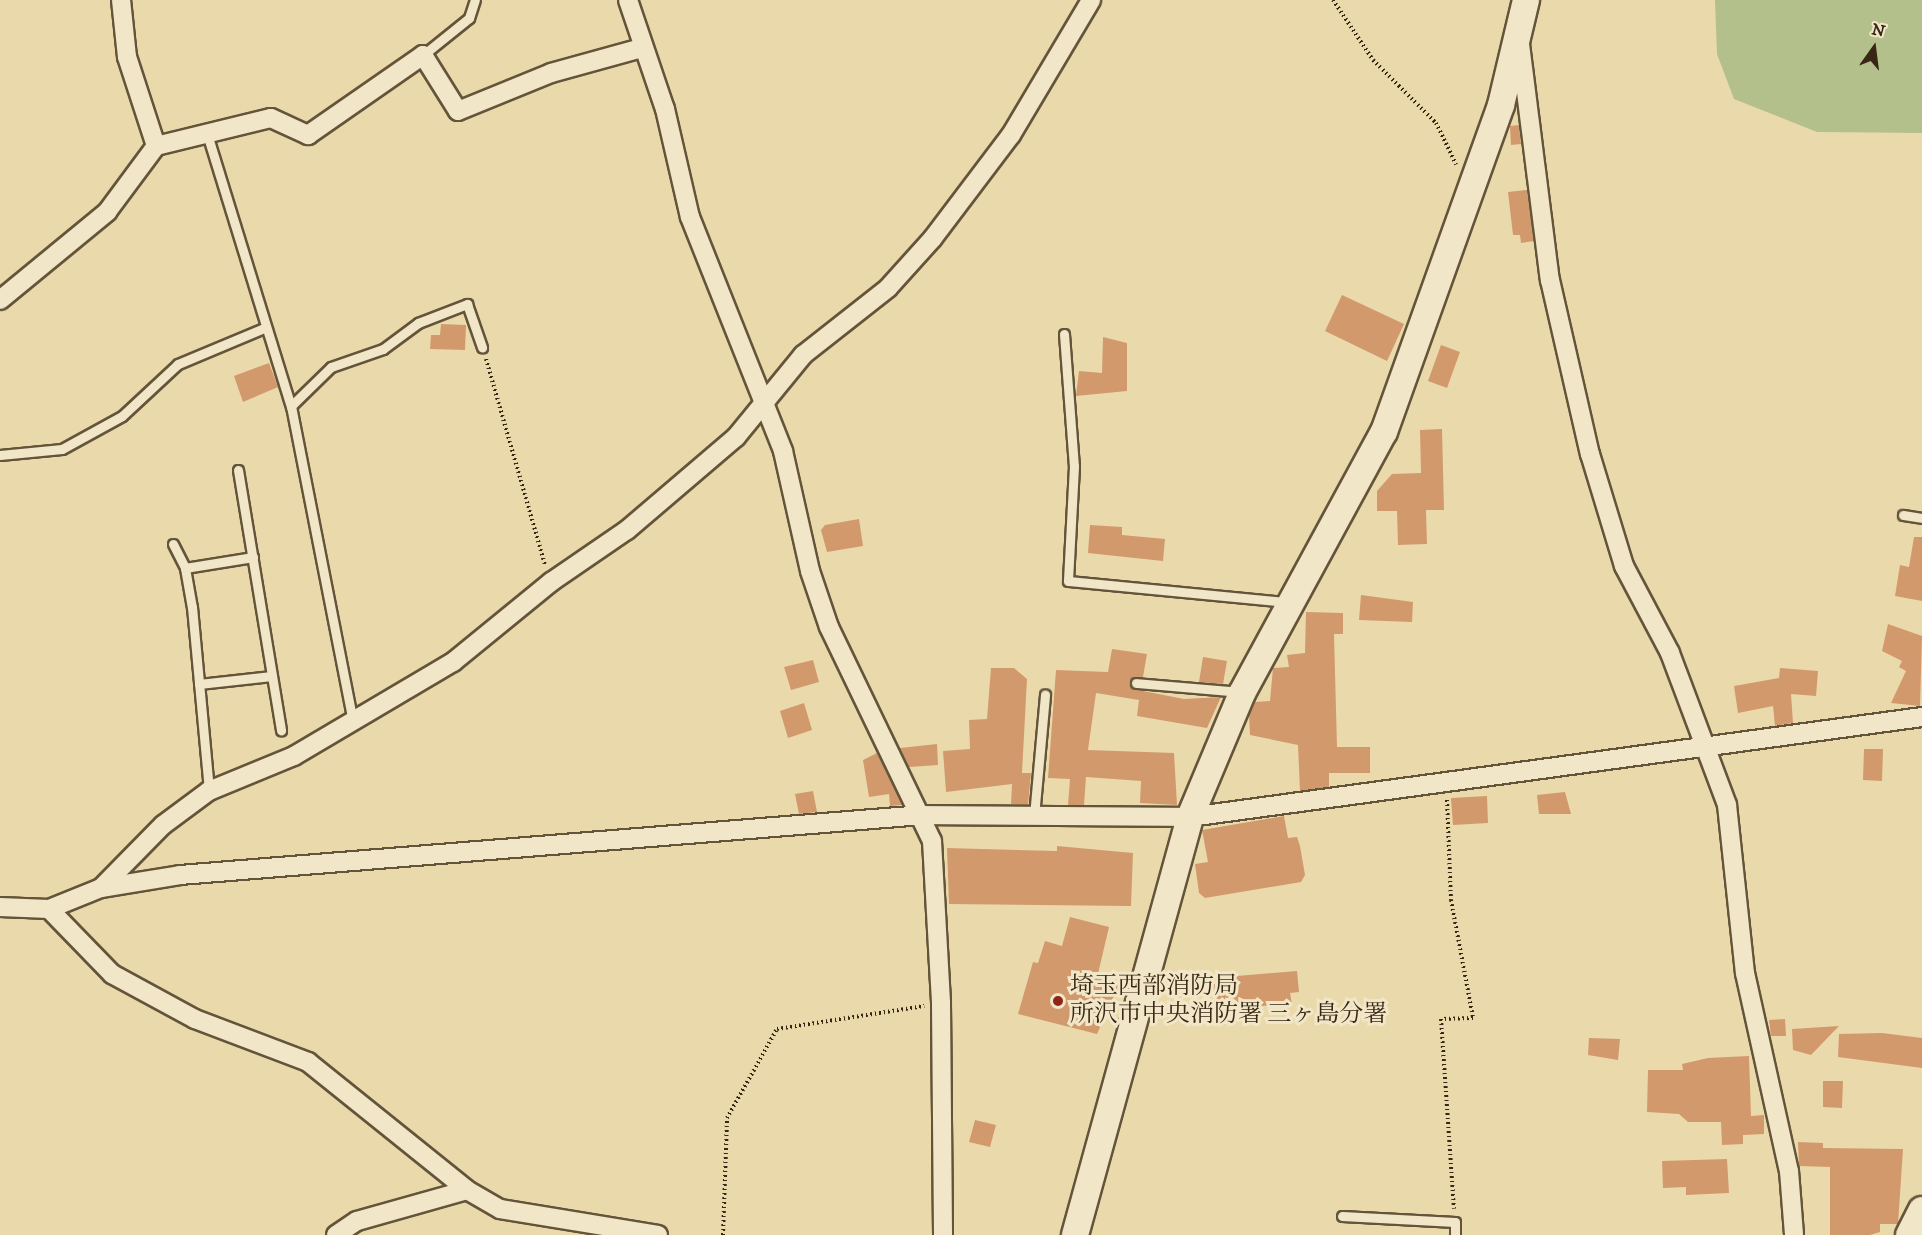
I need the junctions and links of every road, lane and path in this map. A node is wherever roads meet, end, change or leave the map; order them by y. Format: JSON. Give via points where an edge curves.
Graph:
{"nodes":[{"id":1,"x":121,"y":0,"type":"edge"},
{"id":2,"x":475,"y":0,"type":"edge"},
{"id":3,"x":628,"y":0,"type":"edge"},
{"id":4,"x":1091,"y":0,"type":"edge"},
{"id":5,"x":1333,"y":0,"type":"edge"},
{"id":6,"x":1526,"y":0,"type":"edge"},
{"id":7,"x":1519,"y":39,"type":"junction"},
{"id":8,"x":642,"y":48,"type":"junction"},
{"id":9,"x":423,"y":55,"type":"junction"},
{"id":10,"x":208,"y":136,"type":"junction"},
{"id":11,"x":156,"y":146,"type":"junction"},
{"id":12,"x":1471,"y":194,"type":"junction"},
{"id":13,"x":0,"y":300,"type":"edge"},
{"id":14,"x":264,"y":328,"type":"junction"},
{"id":15,"x":1064,"y":334,"type":"dead end"},
{"id":16,"x":482,"y":347,"type":"joint"},
{"id":17,"x":291,"y":406,"type":"junction"},
{"id":18,"x":765,"y":408,"type":"junction"},
{"id":19,"x":0,"y":455,"type":"edge"},
{"id":20,"x":238,"y":470,"type":"dead end"},
{"id":21,"x":1903,"y":515,"type":"dead end"},
{"id":22,"x":1922,"y":518,"type":"edge"},
{"id":23,"x":173,"y":544,"type":"dead end"},
{"id":24,"x":253,"y":557,"type":"junction"},
{"id":25,"x":185,"y":568,"type":"junction"},
{"id":26,"x":550,"y":582,"type":"junction"},
{"id":27,"x":1290,"y":602,"type":"junction"},
{"id":28,"x":272,"y":676,"type":"junction"},
{"id":29,"x":1136,"y":683,"type":"dead end"},
{"id":30,"x":199,"y":684,"type":"junction"},
{"id":31,"x":1242,"y":693,"type":"junction"},
{"id":32,"x":1045,"y":694,"type":"dead end"},
{"id":33,"x":1922,"y":717,"type":"edge"},
{"id":34,"x":354,"y":724,"type":"junction"},
{"id":35,"x":281,"y":730,"type":"dead end"},
{"id":36,"x":1707,"y":745,"type":"junction"},
{"id":37,"x":1447,"y":786,"type":"junction"},
{"id":38,"x":209,"y":791,"type":"junction"},
{"id":39,"x":923,"y":815,"type":"junction"},
{"id":40,"x":1034,"y":816,"type":"junction"},
{"id":41,"x":1190,"y":817,"type":"junction"},
{"id":42,"x":100,"y":888,"type":"junction"},
{"id":43,"x":0,"y":907,"type":"edge"},
{"id":44,"x":49,"y":909,"type":"junction"},
{"id":45,"x":941,"y":1004,"type":"junction"},
{"id":46,"x":467,"y":1190,"type":"junction"},
{"id":47,"x":1922,"y":1210,"type":"edge"},
{"id":48,"x":1342,"y":1216,"type":"dead end"},
{"id":49,"x":1455,"y":1222,"type":"junction"},
{"id":50,"x":336,"y":1235,"type":"edge"},
{"id":51,"x":658,"y":1235,"type":"edge"},
{"id":52,"x":723,"y":1235,"type":"edge"},
{"id":53,"x":943,"y":1235,"type":"edge"},
{"id":54,"x":1075,"y":1235,"type":"edge"},
{"id":55,"x":1455,"y":1235,"type":"edge"},
{"id":56,"x":1794,"y":1235,"type":"edge"},
{"id":57,"x":1909,"y":1235,"type":"edge"}],
"edges":[{"from":1,"to":11,"type":"street","via":[[128,57]]},
{"from":2,"to":9,"type":"lane","via":[[470,18]]},
{"from":3,"to":8,"type":"street"},
{"from":4,"to":18,"type":"street","via":[[1011,135],[933,237],[888,288],[803,355]]},
{"from":5,"to":12,"type":"path","via":[[1373,60],[1436,123]]},
{"from":6,"to":7,"type":"street"},
{"from":7,"to":12,"type":"street"},
{"from":7,"to":36,"type":"street","via":[[1550,280],[1590,454],[1624,566],[1670,654]]},
{"from":8,"to":9,"type":"street","via":[[551,73],[458,111]]},
{"from":8,"to":18,"type":"street","via":[[665,109],[690,217]]},
{"from":9,"to":10,"type":"street","via":[[308,135],[271,118]]},
{"from":10,"to":11,"type":"street"},
{"from":10,"to":14,"type":"lane"},
{"from":11,"to":13,"type":"street","via":[[106,212]]},
{"from":12,"to":27,"type":"street","via":[[1384,432]]},
{"from":14,"to":17,"type":"lane"},
{"from":14,"to":19,"type":"lane","via":[[178,364],[122,416],[62,449]]},
{"from":15,"to":27,"type":"lane","via":[[1074,466],[1068,581]]},
{"from":16,"to":17,"type":"lane","via":[[467,304],[418,323],[383,350],[331,367]]},
{"from":16,"to":26,"type":"path"},
{"from":17,"to":34,"type":"lane"},
{"from":18,"to":26,"type":"street","via":[[627,530]]},
{"from":18,"to":39,"type":"street","via":[[783,451],[810,571],[830,627],[852,682]]},
{"from":20,"to":24,"type":"lane"},
{"from":21,"to":22,"type":"lane"},
{"from":23,"to":25,"type":"lane"},
{"from":24,"to":25,"type":"lane"},
{"from":24,"to":28,"type":"lane"},
{"from":25,"to":30,"type":"lane"},
{"from":26,"to":34,"type":"street","via":[[453,662]]},
{"from":27,"to":31,"type":"street"},
{"from":28,"to":30,"type":"lane"},
{"from":28,"to":35,"type":"lane"},
{"from":29,"to":31,"type":"lane"},
{"from":30,"to":38,"type":"lane"},
{"from":31,"to":41,"type":"street"},
{"from":32,"to":40,"type":"lane"},
{"from":33,"to":36,"type":"street"},
{"from":34,"to":38,"type":"street"},
{"from":36,"to":37,"type":"street"},
{"from":36,"to":56,"type":"street","via":[[1727,805],[1745,974],[1789,1171]]},
{"from":37,"to":41,"type":"street"},
{"from":37,"to":49,"type":"path","via":[[1451,900],[1473,1018],[1441,1019]]},
{"from":38,"to":42,"type":"street","via":[[163,825]]},
{"from":39,"to":40,"type":"street"},
{"from":39,"to":42,"type":"street","via":[[191,874]]},
{"from":39,"to":45,"type":"street","via":[[932,841]]},
{"from":40,"to":41,"type":"street"},
{"from":41,"to":54,"type":"street"},
{"from":42,"to":44,"type":"street"},
{"from":43,"to":44,"type":"street"},
{"from":44,"to":46,"type":"street","via":[[112,974],[195,1019],[308,1062]]},
{"from":45,"to":52,"type":"path","via":[[777,1029],[727,1118]]},
{"from":45,"to":53,"type":"street"},
{"from":46,"to":50,"type":"street","via":[[357,1221]]},
{"from":46,"to":51,"type":"street","via":[[500,1209],[541,1220]]},
{"from":47,"to":57,"type":"street"},
{"from":48,"to":49,"type":"lane"},
{"from":49,"to":55,"type":"lane"}]}
